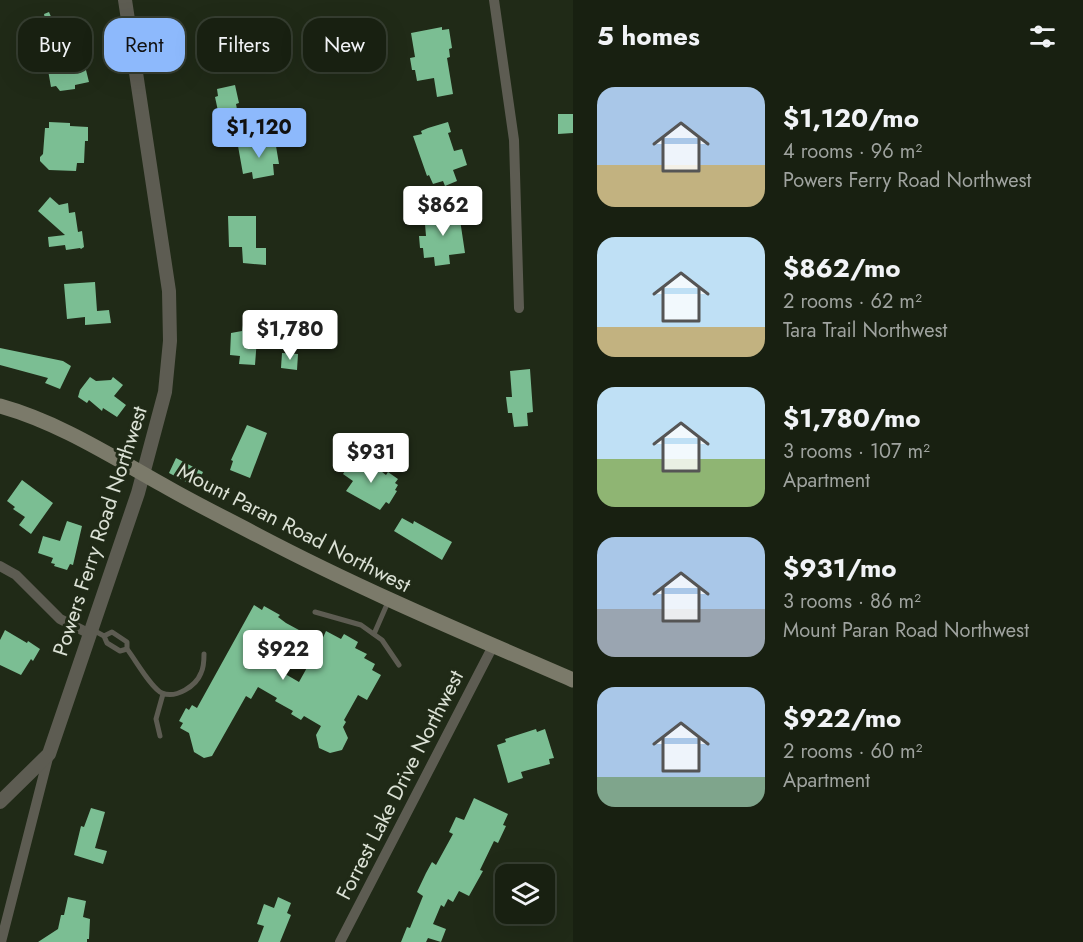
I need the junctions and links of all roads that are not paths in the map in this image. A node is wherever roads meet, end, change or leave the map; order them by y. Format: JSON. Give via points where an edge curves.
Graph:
{"nodes":[{"id":1,"x":124,"y":0,"type":"edge"},
{"id":2,"x":494,"y":0,"type":"edge"},
{"id":3,"x":519,"y":308,"type":"dead end"},
{"id":4,"x":0,"y":406,"type":"edge"},
{"id":5,"x":144,"y":474,"type":"junction"},
{"id":6,"x":0,"y":566,"type":"edge"},
{"id":7,"x":389,"y":600,"type":"junction"},
{"id":8,"x":315,"y":612,"type":"dead end"},
{"id":9,"x":90,"y":632,"type":"junction"},
{"id":10,"x":374,"y":634,"type":"junction"},
{"id":11,"x":104,"y":636,"type":"junction"},
{"id":12,"x":493,"y":646,"type":"junction"},
{"id":13,"x":127,"y":649,"type":"junction"},
{"id":14,"x":204,"y":654,"type":"dead end"},
{"id":15,"x":399,"y":665,"type":"dead end"},
{"id":16,"x":573,"y":680,"type":"edge"},
{"id":17,"x":163,"y":694,"type":"junction"},
{"id":18,"x":160,"y":736,"type":"dead end"},
{"id":19,"x":49,"y":754,"type":"junction"},
{"id":20,"x":0,"y":802,"type":"edge"},
{"id":21,"x":1,"y":942,"type":"edge"},
{"id":22,"x":340,"y":942,"type":"edge"}],
"edges":[{"from":1,"to":5,"type":"street","name":"Powers Ferry Road Northwest","via":[[169,291],[165,392]]},
{"from":2,"to":3,"type":"street","via":[[514,140]]},
{"from":4,"to":5,"type":"main road","name":"Mount Paran Road Northwest","via":[[39,420]]},
{"from":5,"to":7,"type":"main road","name":"Mount Paran Road Northwest"},
{"from":5,"to":9,"type":"street","name":"Powers Ferry Road Northwest"},
{"from":6,"to":9,"type":"street","via":[[16,575],[60,619]]},
{"from":7,"to":10,"type":"lane"},
{"from":7,"to":12,"type":"main road","name":"Mount Paran Road Northwest"},
{"from":8,"to":10,"type":"lane","via":[[361,625]]},
{"from":9,"to":11,"type":"lane"},
{"from":9,"to":19,"type":"street","name":"Powers Ferry Road Northwest"},
{"from":10,"to":15,"type":"lane"},
{"from":11,"to":13,"type":"lane","via":[[107,643],[120,651]]},
{"from":11,"to":13,"type":"lane","via":[[112,632],[127,642]]},
{"from":12,"to":16,"type":"main road","name":"Mount Paran Road Northwest"},
{"from":12,"to":22,"type":"street","name":"Forrest Lake Drive Northwest"},
{"from":13,"to":17,"type":"lane"},
{"from":14,"to":17,"type":"lane","via":[[201,675],[195,682],[178,693]]},
{"from":17,"to":18,"type":"lane","via":[[156,719]]},
{"from":19,"to":20,"type":"street","name":"Powers Ferry Road Northwest"},
{"from":19,"to":21,"type":"street"}]}
